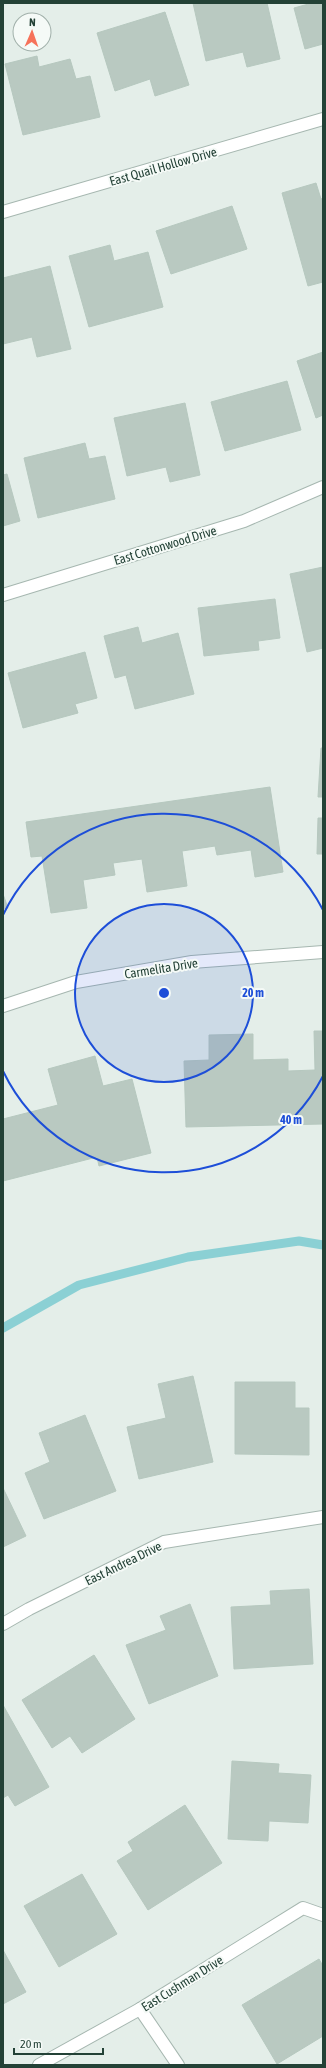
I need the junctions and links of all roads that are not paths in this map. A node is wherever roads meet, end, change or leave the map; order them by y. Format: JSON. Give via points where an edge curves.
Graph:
{"nodes":[{"id":1,"x":323,"y":119,"type":"edge"},
{"id":2,"x":3,"y":212,"type":"edge"},
{"id":3,"x":323,"y":487,"type":"edge"},
{"id":4,"x":3,"y":595,"type":"edge"},
{"id":5,"x":323,"y":952,"type":"edge"},
{"id":6,"x":3,"y":1006,"type":"edge"},
{"id":7,"x":323,"y":1517,"type":"edge"},
{"id":8,"x":3,"y":1624,"type":"edge"},
{"id":9,"x":323,"y":1914,"type":"edge"},
{"id":10,"x":140,"y":2009,"type":"junction"},
{"id":11,"x":40,"y":2065,"type":"edge"},
{"id":12,"x":178,"y":2065,"type":"edge"}],
"edges":[{"from":1,"to":2,"type":"street","name":"East Quail Hollow Drive"},
{"from":3,"to":4,"type":"street","name":"East Cottonwood Drive","via":[[244,521]]},
{"from":5,"to":6,"type":"street","name":"Carmelita Drive","via":[[184,963],[76,982]]},
{"from":7,"to":8,"type":"street","name":"East Andrea Drive","via":[[164,1542],[28,1609]]},
{"from":9,"to":10,"type":"street","name":"East Cushman Drive","via":[[303,1908]]},
{"from":10,"to":11,"type":"street","name":"East Cushman Drive"},
{"from":10,"to":12,"type":"street"}]}
